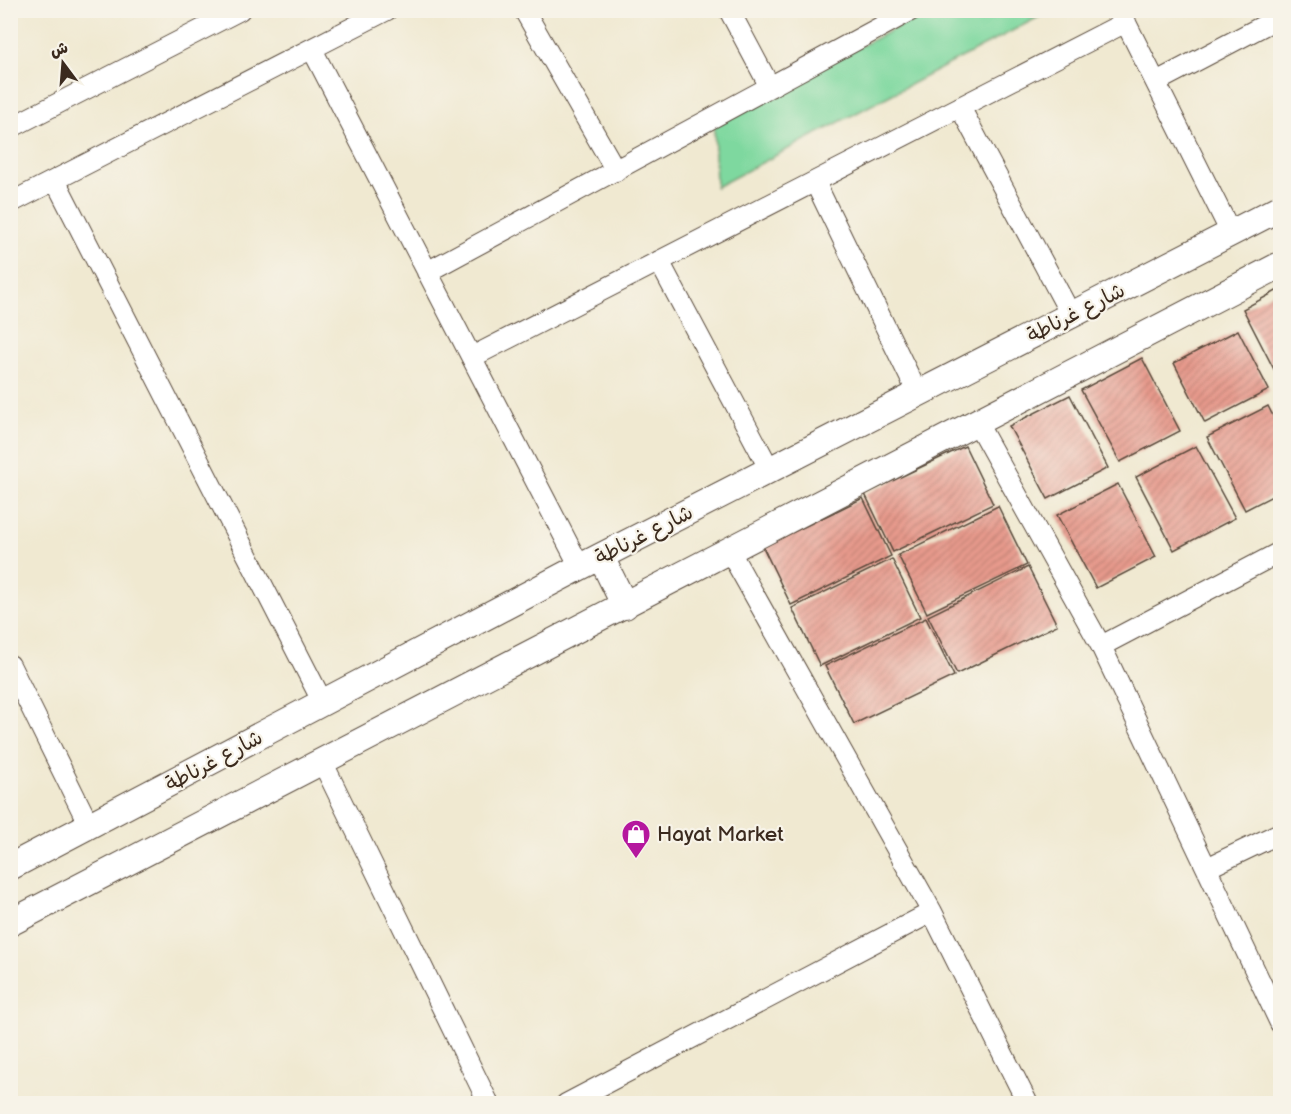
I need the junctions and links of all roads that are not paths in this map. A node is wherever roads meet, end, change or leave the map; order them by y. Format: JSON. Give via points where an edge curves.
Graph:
{"nodes":[{"id":1,"x":240,"y":10,"type":"edge"},
{"id":2,"x":387,"y":10,"type":"edge"},
{"id":3,"x":524,"y":10,"type":"edge"},
{"id":4,"x":729,"y":10,"type":"edge"},
{"id":5,"x":912,"y":10,"type":"edge"},
{"id":6,"x":1123,"y":16,"type":"edge"},
{"id":7,"x":1281,"y":17,"type":"edge"},
{"id":8,"x":312,"y":49,"type":"junction"},
{"id":9,"x":1156,"y":82,"type":"junction"},
{"id":10,"x":770,"y":87,"type":"junction"},
{"id":11,"x":960,"y":107,"type":"junction"},
{"id":12,"x":10,"y":128,"type":"edge"},
{"id":13,"x":616,"y":171,"type":"junction"},
{"id":14,"x":55,"y":180,"type":"junction"},
{"id":15,"x":815,"y":182,"type":"junction"},
{"id":16,"x":10,"y":203,"type":"edge"},
{"id":17,"x":1281,"y":208,"type":"edge"},
{"id":18,"x":1230,"y":233,"type":"junction"},
{"id":19,"x":659,"y":261,"type":"junction"},
{"id":20,"x":1281,"y":265,"type":"edge"},
{"id":21,"x":428,"y":272,"type":"junction"},
{"id":22,"x":1071,"y":315,"type":"junction"},
{"id":23,"x":472,"y":357,"type":"junction"},
{"id":24,"x":918,"y":394,"type":"junction"},
{"id":25,"x":976,"y":421,"type":"junction"},
{"id":26,"x":770,"y":470,"type":"junction"},
{"id":27,"x":729,"y":550,"type":"junction"},
{"id":28,"x":1281,"y":552,"type":"edge"},
{"id":29,"x":591,"y":562,"type":"junction"},
{"id":30,"x":625,"y":606,"type":"junction"},
{"id":31,"x":1101,"y":646,"type":"junction"},
{"id":32,"x":10,"y":665,"type":"edge"},
{"id":33,"x":323,"y":703,"type":"junction"},
{"id":34,"x":322,"y":761,"type":"junction"},
{"id":35,"x":90,"y":826,"type":"junction"},
{"id":36,"x":1281,"y":833,"type":"edge"},
{"id":37,"x":10,"y":867,"type":"edge"},
{"id":38,"x":1207,"y":868,"type":"junction"},
{"id":39,"x":932,"y":912,"type":"junction"},
{"id":40,"x":10,"y":923,"type":"edge"},
{"id":41,"x":1281,"y":1023,"type":"edge"},
{"id":42,"x":489,"y":1104,"type":"edge"},
{"id":43,"x":566,"y":1104,"type":"edge"},
{"id":44,"x":1028,"y":1104,"type":"edge"}],
"edges":[{"from":1,"to":12,"type":"street"},
{"from":2,"to":8,"type":"street"},
{"from":3,"to":13,"type":"street"},
{"from":4,"to":10,"type":"street"},
{"from":5,"to":10,"type":"street"},
{"from":6,"to":9,"type":"street"},
{"from":6,"to":11,"type":"street"},
{"from":7,"to":9,"type":"street"},
{"from":8,"to":14,"type":"street"},
{"from":8,"to":21,"type":"street"},
{"from":9,"to":18,"type":"street"},
{"from":10,"to":13,"type":"street"},
{"from":11,"to":15,"type":"street"},
{"from":11,"to":22,"type":"street"},
{"from":13,"to":21,"type":"street"},
{"from":14,"to":16,"type":"street"},
{"from":14,"to":33,"type":"street"},
{"from":15,"to":19,"type":"street"},
{"from":15,"to":24,"type":"street"},
{"from":17,"to":18,"type":"street","name":"شارع غرناطة"},
{"from":18,"to":22,"type":"street","name":"شارع غرناطة"},
{"from":19,"to":23,"type":"street"},
{"from":19,"to":26,"type":"street"},
{"from":20,"to":25,"type":"street"},
{"from":21,"to":23,"type":"street"},
{"from":22,"to":24,"type":"street","name":"شارع غرناطة"},
{"from":23,"to":29,"type":"street"},
{"from":24,"to":26,"type":"street","name":"شارع غرناطة"},
{"from":25,"to":27,"type":"street"},
{"from":25,"to":31,"type":"street"},
{"from":26,"to":29,"type":"street","name":"شارع غرناطة"},
{"from":27,"to":30,"type":"street"},
{"from":27,"to":39,"type":"street"},
{"from":28,"to":31,"type":"street"},
{"from":29,"to":30,"type":"street"},
{"from":29,"to":33,"type":"street","name":"شارع غرناطة"},
{"from":30,"to":34,"type":"street"},
{"from":31,"to":38,"type":"street"},
{"from":32,"to":35,"type":"street"},
{"from":33,"to":35,"type":"street","name":"شارع غرناطة"},
{"from":34,"to":40,"type":"street"},
{"from":34,"to":42,"type":"street"},
{"from":35,"to":37,"type":"street","name":"شارع غرناطة"},
{"from":36,"to":38,"type":"street"},
{"from":38,"to":41,"type":"street"},
{"from":39,"to":43,"type":"street"},
{"from":39,"to":44,"type":"street"}]}
